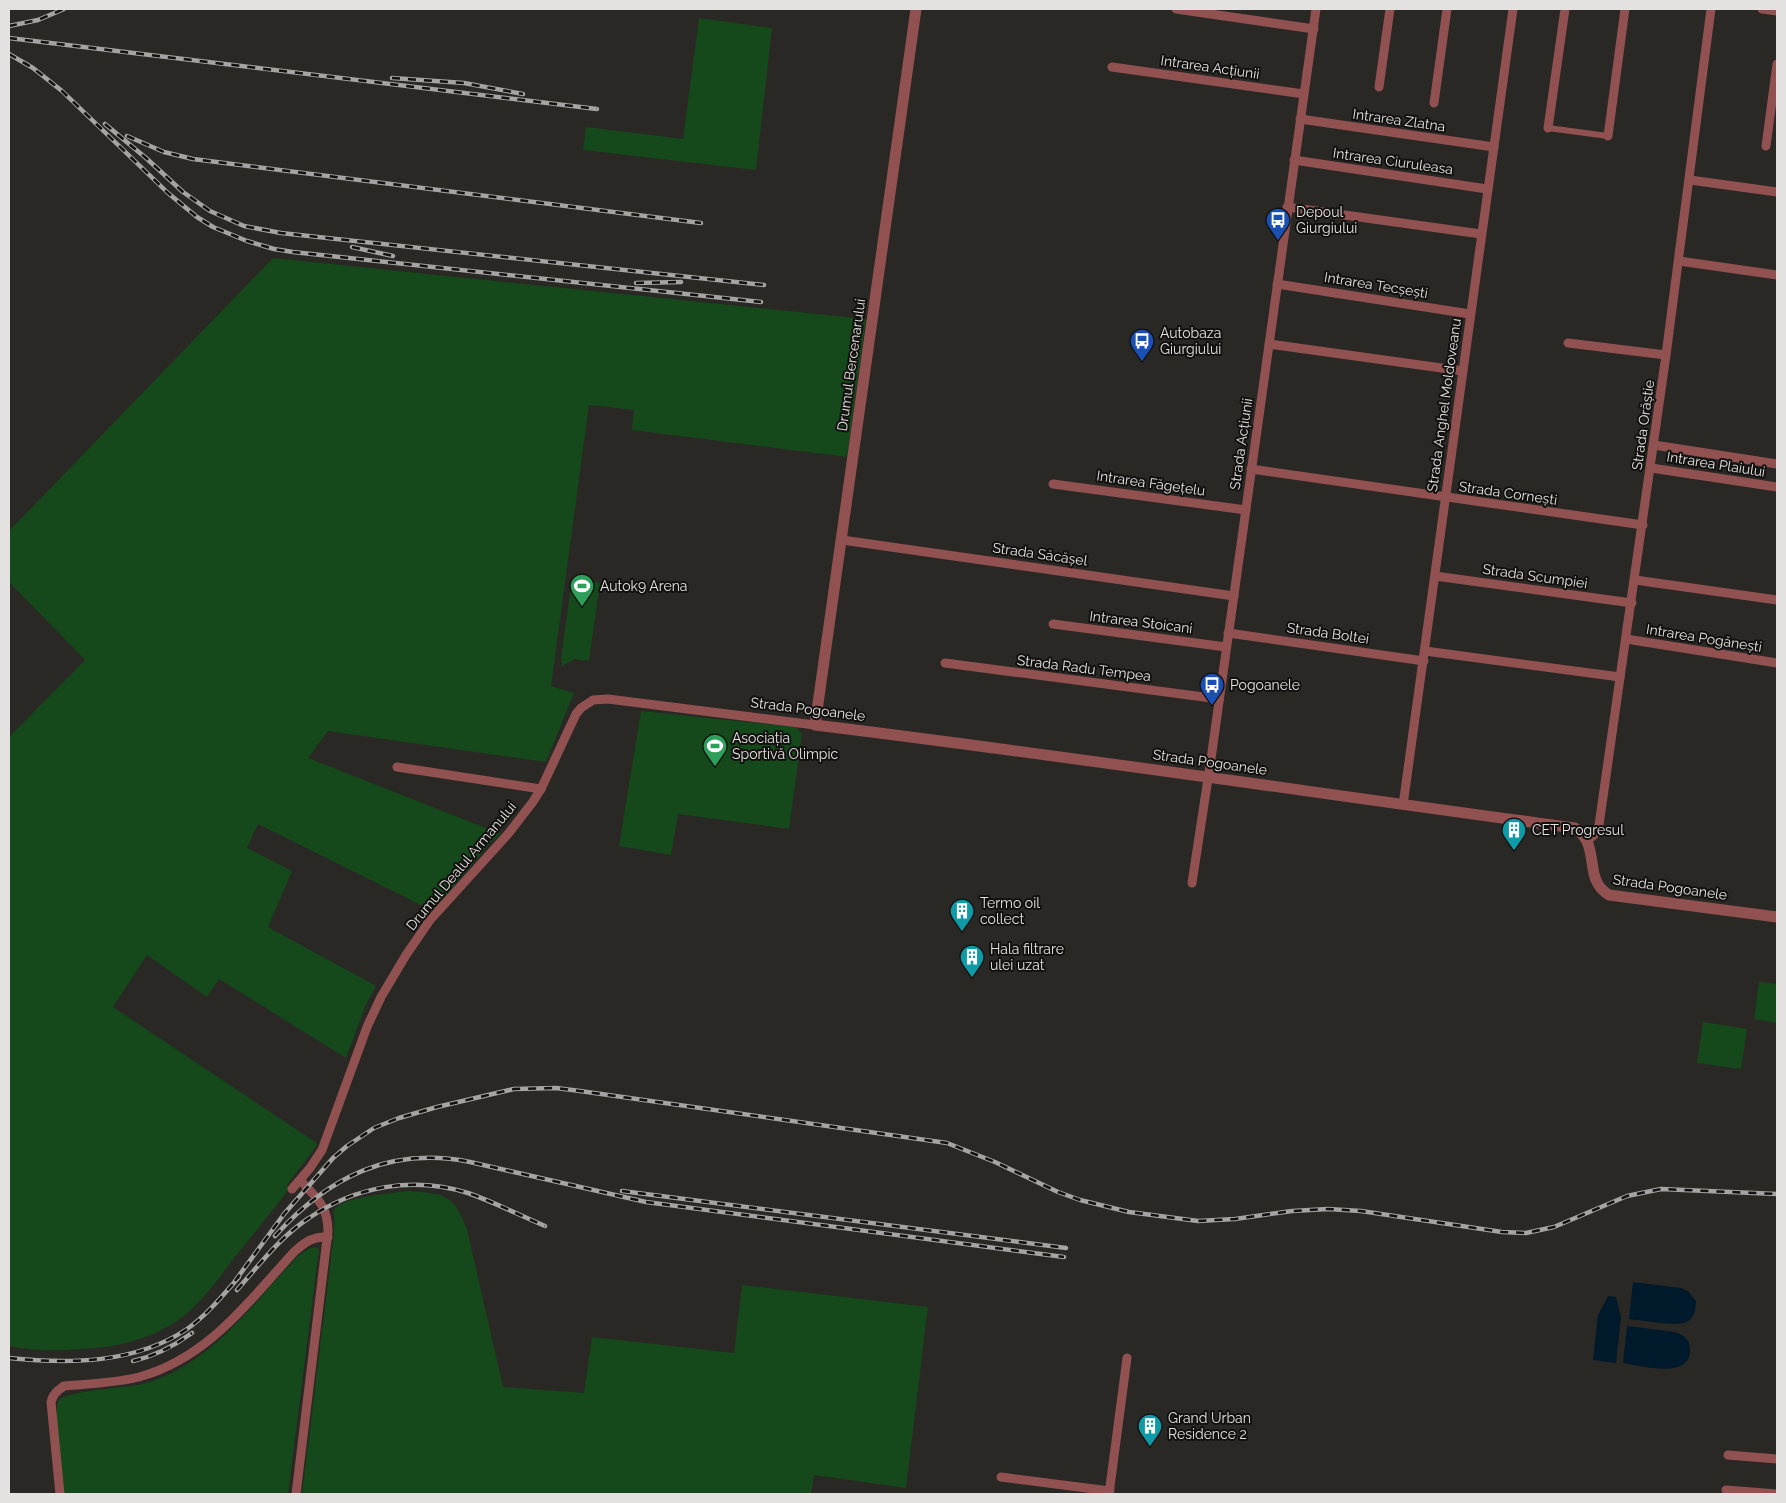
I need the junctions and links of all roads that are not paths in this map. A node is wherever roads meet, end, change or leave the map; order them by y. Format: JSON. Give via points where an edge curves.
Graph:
{"nodes":[{"id":1,"x":916,"y":9,"type":"edge"},
{"id":2,"x":1176,"y":9,"type":"edge"},
{"id":3,"x":1316,"y":9,"type":"edge"},
{"id":4,"x":1390,"y":9,"type":"edge"},
{"id":5,"x":1447,"y":9,"type":"edge"},
{"id":6,"x":1514,"y":9,"type":"edge"},
{"id":7,"x":1565,"y":9,"type":"edge"},
{"id":8,"x":1625,"y":9,"type":"edge"},
{"id":9,"x":1712,"y":9,"type":"edge"},
{"id":10,"x":1762,"y":9,"type":"edge"},
{"id":11,"x":1777,"y":11,"type":"edge"},
{"id":12,"x":1314,"y":29,"type":"junction"},
{"id":13,"x":1777,"y":64,"type":"edge"},
{"id":14,"x":1112,"y":67,"type":"dead end"},
{"id":15,"x":1379,"y":87,"type":"dead end"},
{"id":16,"x":1304,"y":94,"type":"junction"},
{"id":17,"x":1434,"y":103,"type":"dead end"},
{"id":18,"x":1300,"y":119,"type":"junction"},
{"id":19,"x":1548,"y":128,"type":"joint"},
{"id":20,"x":1608,"y":136,"type":"joint"},
{"id":21,"x":1766,"y":146,"type":"dead end"},
{"id":22,"x":1494,"y":148,"type":"junction"},
{"id":23,"x":1294,"y":160,"type":"junction"},
{"id":24,"x":1690,"y":180,"type":"junction"},
{"id":25,"x":1487,"y":189,"type":"junction"},
{"id":26,"x":1777,"y":192,"type":"edge"},
{"id":27,"x":1287,"y":207,"type":"junction"},
{"id":28,"x":1481,"y":234,"type":"junction"},
{"id":29,"x":1679,"y":261,"type":"junction"},
{"id":30,"x":1777,"y":275,"type":"edge"},
{"id":31,"x":1277,"y":284,"type":"junction"},
{"id":32,"x":1470,"y":314,"type":"junction"},
{"id":33,"x":1568,"y":343,"type":"dead end"},
{"id":34,"x":1269,"y":344,"type":"junction"},
{"id":35,"x":1666,"y":355,"type":"junction"},
{"id":36,"x":1463,"y":371,"type":"junction"},
{"id":37,"x":1654,"y":445,"type":"junction"},
{"id":38,"x":1777,"y":464,"type":"edge"},
{"id":39,"x":1650,"y":468,"type":"junction"},
{"id":40,"x":1252,"y":469,"type":"junction"},
{"id":41,"x":1053,"y":484,"type":"dead end"},
{"id":42,"x":1777,"y":487,"type":"edge"},
{"id":43,"x":1446,"y":498,"type":"junction"},
{"id":44,"x":1246,"y":510,"type":"junction"},
{"id":45,"x":1643,"y":525,"type":"junction"},
{"id":46,"x":842,"y":540,"type":"junction"},
{"id":47,"x":1435,"y":576,"type":"junction"},
{"id":48,"x":1635,"y":580,"type":"junction"},
{"id":49,"x":1234,"y":596,"type":"junction"},
{"id":50,"x":1777,"y":600,"type":"edge"},
{"id":51,"x":1632,"y":603,"type":"junction"},
{"id":52,"x":1053,"y":624,"type":"dead end"},
{"id":53,"x":1228,"y":633,"type":"junction"},
{"id":54,"x":1626,"y":639,"type":"junction"},
{"id":55,"x":1226,"y":646,"type":"junction"},
{"id":56,"x":1424,"y":656,"type":"junction"},
{"id":57,"x":945,"y":663,"type":"dead end"},
{"id":58,"x":1777,"y":663,"type":"edge"},
{"id":59,"x":1620,"y":678,"type":"junction"},
{"id":60,"x":1219,"y":699,"type":"junction"},
{"id":61,"x":593,"y":700,"type":"joint"},
{"id":62,"x":816,"y":725,"type":"junction"},
{"id":63,"x":397,"y":767,"type":"dead end"},
{"id":64,"x":1208,"y":776,"type":"junction"},
{"id":65,"x":541,"y":789,"type":"junction"},
{"id":66,"x":1403,"y":805,"type":"junction"},
{"id":67,"x":1588,"y":840,"type":"junction"},
{"id":68,"x":1192,"y":883,"type":"dead end"},
{"id":69,"x":1777,"y":917,"type":"edge"},
{"id":70,"x":300,"y":1180,"type":"junction"},
{"id":71,"x":292,"y":1189,"type":"dead end"},
{"id":72,"x":328,"y":1237,"type":"junction"},
{"id":73,"x":1126,"y":1358,"type":"dead end"},
{"id":74,"x":1728,"y":1454,"type":"dead end"},
{"id":75,"x":1777,"y":1459,"type":"edge"},
{"id":76,"x":1001,"y":1477,"type":"dead end"},
{"id":77,"x":1726,"y":1490,"type":"dead end"},
{"id":78,"x":1110,"y":1493,"type":"edge"},
{"id":79,"x":60,"y":1494,"type":"edge"},
{"id":80,"x":296,"y":1494,"type":"edge"},
{"id":81,"x":1777,"y":1494,"type":"edge"}],
"edges":[{"from":1,"to":46,"type":"street","name":"Drumul Bercenarului"},
{"from":2,"to":12,"type":"street"},
{"from":3,"to":12,"type":"street","name":"Strada Acțiunii"},
{"from":4,"to":15,"type":"street"},
{"from":5,"to":17,"type":"street"},
{"from":6,"to":22,"type":"street","name":"Strada Anghel Moldoveanu"},
{"from":7,"to":19,"type":"street"},
{"from":8,"to":20,"type":"street"},
{"from":9,"to":24,"type":"street","name":"Strada Orăștie"},
{"from":10,"to":11,"type":"street"},
{"from":12,"to":16,"type":"street","name":"Strada Acțiunii"},
{"from":13,"to":21,"type":"street"},
{"from":14,"to":16,"type":"street","name":"Intrarea Acțiunii"},
{"from":16,"to":18,"type":"street","name":"Strada Acțiunii"},
{"from":18,"to":22,"type":"street","name":"Intrarea Zlatna"},
{"from":18,"to":23,"type":"street","name":"Strada Acțiunii"},
{"from":19,"to":20,"type":"street"},
{"from":22,"to":25,"type":"street","name":"Strada Anghel Moldoveanu"},
{"from":23,"to":25,"type":"street","name":"Intrarea Ciuruleasa"},
{"from":23,"to":27,"type":"street","name":"Strada Acțiunii"},
{"from":24,"to":26,"type":"street"},
{"from":24,"to":29,"type":"street","name":"Strada Orăștie"},
{"from":25,"to":28,"type":"street","name":"Strada Anghel Moldoveanu"},
{"from":27,"to":28,"type":"street"},
{"from":27,"to":31,"type":"street","name":"Strada Acțiunii"},
{"from":28,"to":32,"type":"street","name":"Strada Anghel Moldoveanu"},
{"from":29,"to":30,"type":"street"},
{"from":29,"to":35,"type":"street","name":"Strada Orăștie"},
{"from":31,"to":32,"type":"street","name":"Intrarea Tecșești"},
{"from":31,"to":34,"type":"street","name":"Strada Acțiunii"},
{"from":32,"to":36,"type":"street","name":"Strada Anghel Moldoveanu"},
{"from":33,"to":35,"type":"street"},
{"from":34,"to":36,"type":"street"},
{"from":34,"to":40,"type":"street","name":"Strada Acțiunii"},
{"from":35,"to":37,"type":"street","name":"Strada Orăștie"},
{"from":36,"to":43,"type":"street","name":"Strada Anghel Moldoveanu"},
{"from":37,"to":38,"type":"street"},
{"from":37,"to":39,"type":"street","name":"Strada Orăștie"},
{"from":39,"to":42,"type":"street","name":"Intrarea Plaiului"},
{"from":39,"to":45,"type":"street","name":"Strada Orăștie"},
{"from":40,"to":43,"type":"street","name":"Strada Cornești"},
{"from":40,"to":44,"type":"street","name":"Strada Acțiunii"},
{"from":41,"to":44,"type":"street","name":"Intrarea Făgețelu"},
{"from":43,"to":45,"type":"street","name":"Strada Cornești"},
{"from":43,"to":47,"type":"street","name":"Strada Anghel Moldoveanu"},
{"from":44,"to":49,"type":"street","name":"Strada Acțiunii"},
{"from":45,"to":48,"type":"street","name":"Strada Orăștie"},
{"from":46,"to":49,"type":"street","name":"Strada Săcășel"},
{"from":46,"to":62,"type":"street","name":"Drumul Bercenarului"},
{"from":47,"to":51,"type":"street","name":"Strada Scumpiei"},
{"from":47,"to":56,"type":"street","name":"Strada Anghel Moldoveanu"},
{"from":48,"to":50,"type":"street"},
{"from":48,"to":51,"type":"street","name":"Strada Orăștie"},
{"from":49,"to":53,"type":"street","name":"Strada Acțiunii"},
{"from":51,"to":54,"type":"street","name":"Strada Orăștie"},
{"from":52,"to":55,"type":"street","name":"Intrarea Stoicani"},
{"from":53,"to":55,"type":"street","name":"Strada Acțiunii"},
{"from":53,"to":56,"type":"street","name":"Strada Boltei"},
{"from":54,"to":58,"type":"street","name":"Intrarea Pogănești"},
{"from":54,"to":59,"type":"street","name":"Strada Orăștie"},
{"from":55,"to":60,"type":"street","name":"Strada Acțiunii"},
{"from":56,"to":59,"type":"street","name":"Strada Boltei"},
{"from":56,"to":66,"type":"street","name":"Strada Anghel Moldoveanu"},
{"from":57,"to":60,"type":"street","name":"Strada Radu Tempea"},
{"from":59,"to":67,"type":"street","name":"Strada Orăștie","via":[[1599,825]]},
{"from":60,"to":64,"type":"street","name":"Strada Acțiunii"},
{"from":61,"to":62,"type":"street","name":"Strada Pogoanele","via":[[608,699]]},
{"from":61,"to":65,"type":"street","name":"Drumul Dealul Armanului","via":[[576,714]]},
{"from":62,"to":64,"type":"street","name":"Strada Pogoanele"},
{"from":63,"to":65,"type":"street"},
{"from":64,"to":66,"type":"street","name":"Strada Pogoanele"},
{"from":64,"to":68,"type":"street","name":"Strada Acțiunii"},
{"from":65,"to":70,"type":"street","name":"Drumul Dealul Armanului","via":[[514,828],[436,913],[406,955],[367,1027],[322,1150]]},
{"from":66,"to":67,"type":"street","name":"Strada Pogoanele","via":[[1575,828]]},
{"from":67,"to":69,"type":"street","name":"Strada Pogoanele","via":[[1597,885],[1609,895]]},
{"from":70,"to":71,"type":"street","name":"Drumul Dealul Armanului"},
{"from":70,"to":72,"type":"street","via":[[323,1205],[328,1218]]},
{"from":72,"to":79,"type":"street","via":[[313,1238],[304,1243],[228,1324],[188,1356],[140,1376],[64,1386],[57,1390],[51,1402]]},
{"from":72,"to":80,"type":"street"},
{"from":73,"to":78,"type":"street"},
{"from":74,"to":75,"type":"street"},
{"from":76,"to":78,"type":"street"},
{"from":77,"to":81,"type":"street"}]}
